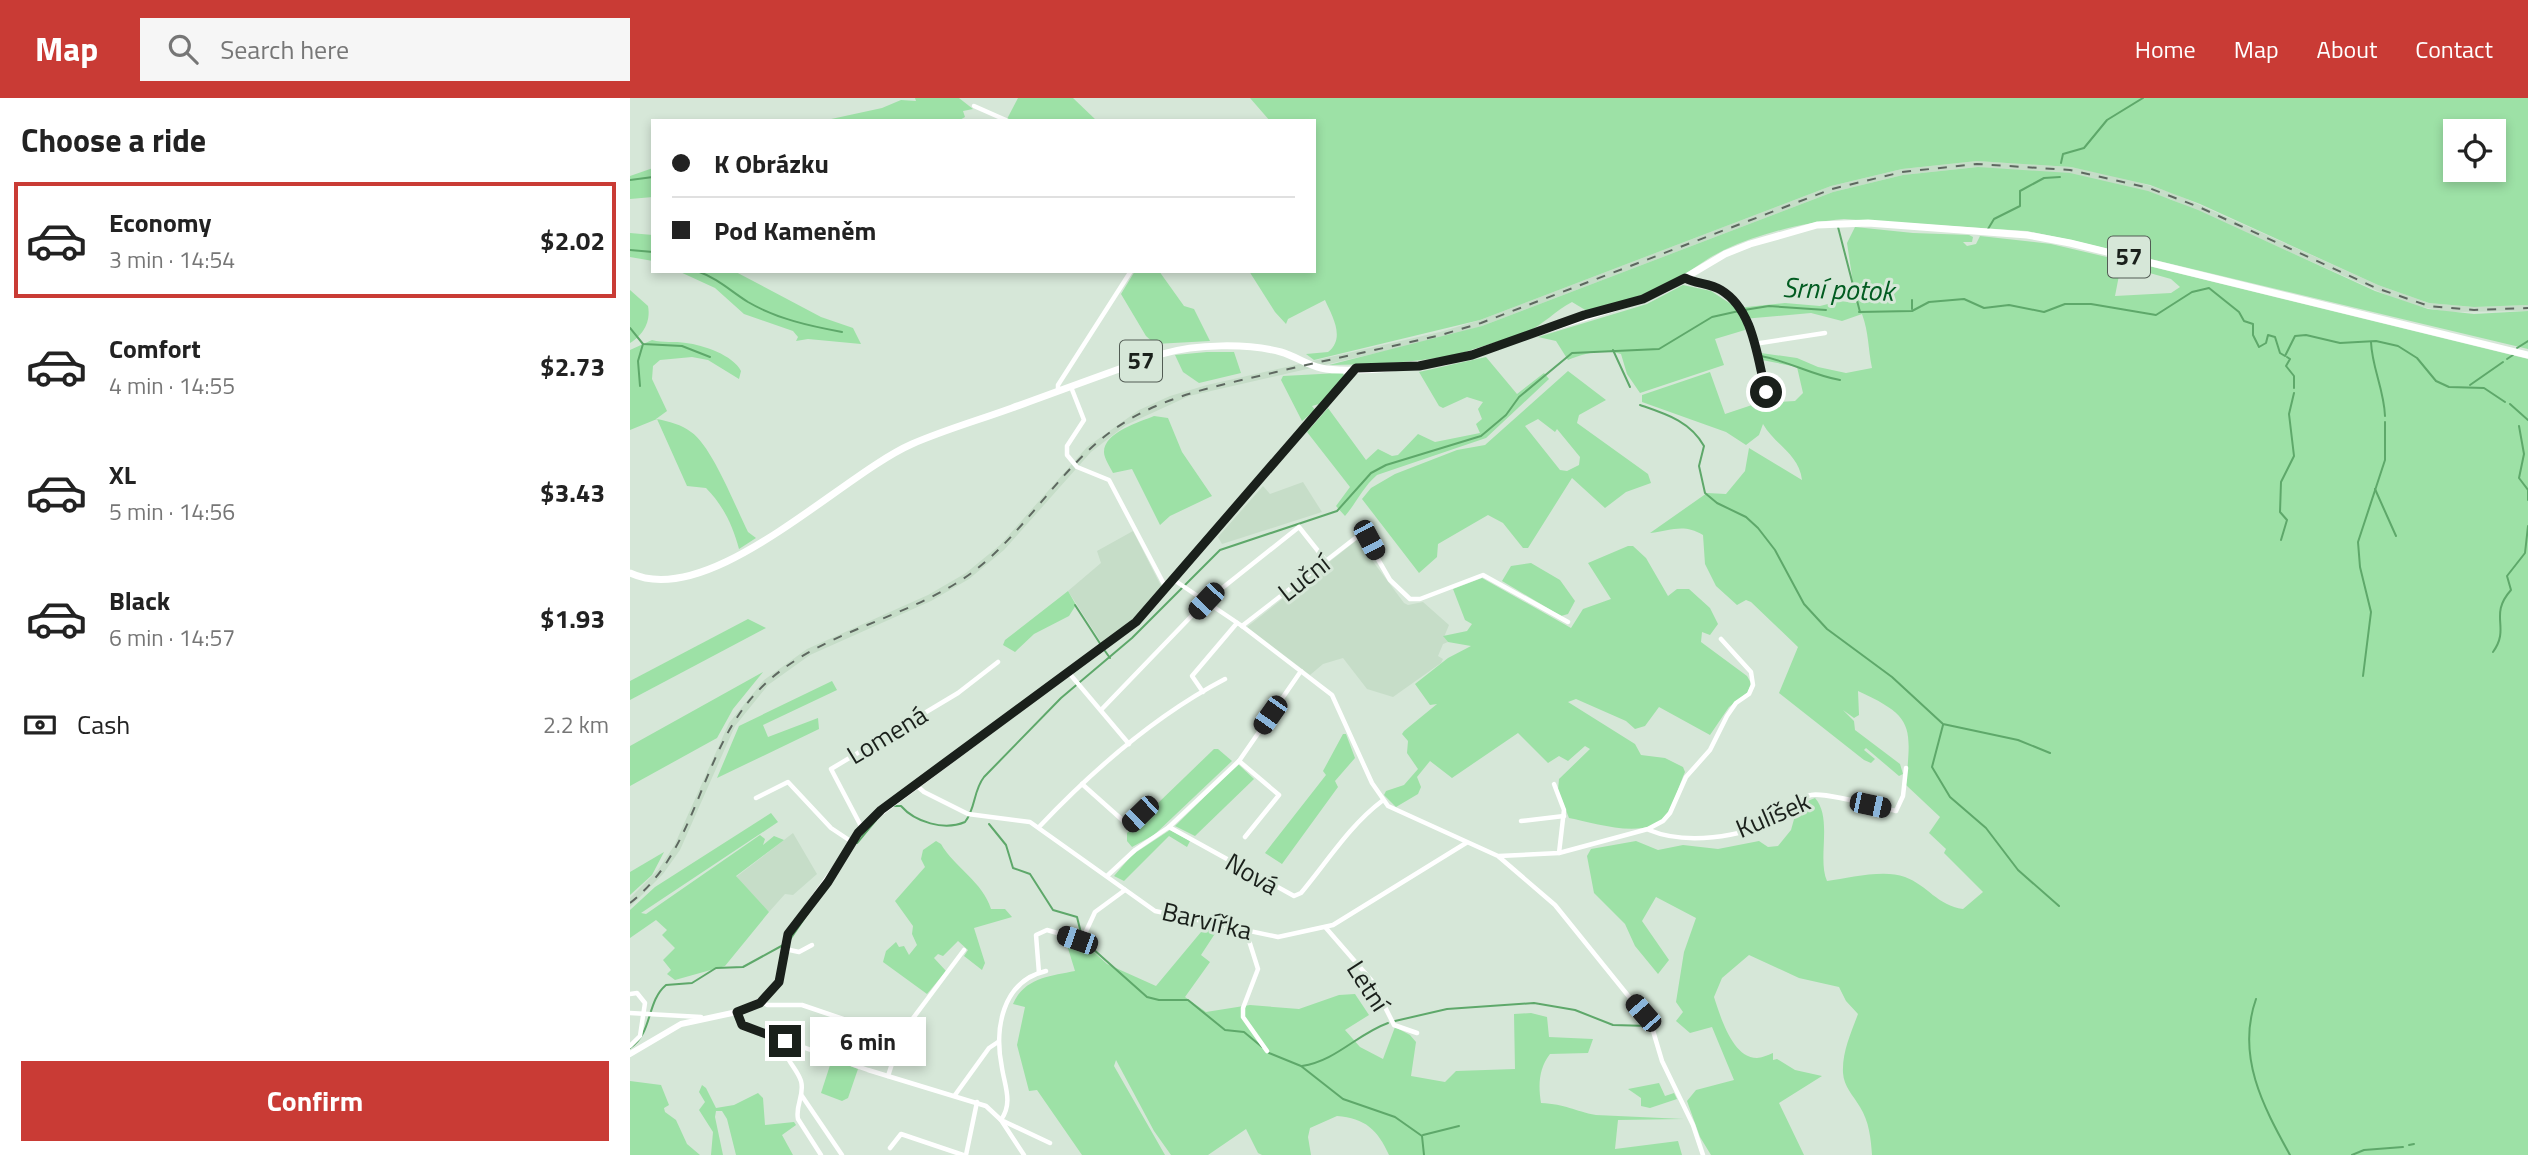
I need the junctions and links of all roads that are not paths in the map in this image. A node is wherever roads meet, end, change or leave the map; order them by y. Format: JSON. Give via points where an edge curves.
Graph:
{"nodes":[{"id":1,"x":974,"y":106,"type":"dead end"},
{"id":2,"x":1004,"y":119,"type":"edge"},
{"id":3,"x":1130,"y":273,"type":"edge"},
{"id":4,"x":1685,"y":278,"type":"junction"},
{"id":5,"x":1825,"y":333,"type":"dead end"},
{"id":6,"x":1754,"y":344,"type":"junction"},
{"id":7,"x":2528,"y":355,"type":"edge"},
{"id":8,"x":1356,"y":368,"type":"junction"},
{"id":9,"x":1071,"y":387,"type":"junction"},
{"id":10,"x":1058,"y":391,"type":"junction"},
{"id":11,"x":1766,"y":392,"type":"dead end"},
{"id":12,"x":1326,"y":561,"type":"junction"},
{"id":13,"x":630,"y":573,"type":"edge"},
{"id":14,"x":1174,"y":580,"type":"junction"},
{"id":15,"x":1167,"y":589,"type":"junction"},
{"id":16,"x":1206,"y":601,"type":"junction"},
{"id":17,"x":1569,"y":622,"type":"dead end"},
{"id":18,"x":1239,"y":625,"type":"junction"},
{"id":19,"x":1721,"y":639,"type":"dead end"},
{"id":20,"x":998,"y":662,"type":"dead end"},
{"id":21,"x":1301,"y":671,"type":"junction"},
{"id":22,"x":1069,"y":673,"type":"junction"},
{"id":23,"x":1225,"y":679,"type":"dead end"},
{"id":24,"x":1203,"y":692,"type":"junction"},
{"id":25,"x":1101,"y":710,"type":"junction"},
{"id":26,"x":1129,"y":744,"type":"junction"},
{"id":27,"x":1239,"y":761,"type":"junction"},
{"id":28,"x":1906,"y":768,"type":"dead end"},
{"id":29,"x":1082,"y":784,"type":"junction"},
{"id":30,"x":1554,"y":784,"type":"dead end"},
{"id":31,"x":916,"y":785,"type":"junction"},
{"id":32,"x":757,"y":798,"type":"dead end"},
{"id":33,"x":1382,"y":801,"type":"junction"},
{"id":34,"x":1152,"y":803,"type":"dead end"},
{"id":35,"x":1564,"y":816,"type":"junction"},
{"id":36,"x":1521,"y":821,"type":"dead end"},
{"id":37,"x":1039,"y":827,"type":"junction"},
{"id":38,"x":1169,"y":827,"type":"junction"},
{"id":39,"x":862,"y":828,"type":"junction"},
{"id":40,"x":1648,"y":829,"type":"junction"},
{"id":41,"x":1245,"y":837,"type":"dead end"},
{"id":42,"x":852,"y":842,"type":"junction"},
{"id":43,"x":1467,"y":842,"type":"junction"},
{"id":44,"x":1559,"y":853,"type":"junction"},
{"id":45,"x":1498,"y":856,"type":"junction"},
{"id":46,"x":1107,"y":876,"type":"junction"},
{"id":47,"x":1125,"y":890,"type":"junction"},
{"id":48,"x":1326,"y":929,"type":"junction"},
{"id":49,"x":1246,"y":931,"type":"junction"},
{"id":50,"x":784,"y":945,"type":"junction"},
{"id":51,"x":813,"y":945,"type":"dead end"},
{"id":52,"x":964,"y":950,"type":"dead end"},
{"id":53,"x":1046,"y":971,"type":"dead end"},
{"id":54,"x":1039,"y":973,"type":"junction"},
{"id":55,"x":630,"y":994,"type":"edge"},
{"id":56,"x":761,"y":1001,"type":"junction"},
{"id":57,"x":648,"y":1012,"type":"junction"},
{"id":58,"x":737,"y":1012,"type":"junction"},
{"id":59,"x":630,"y":1013,"type":"edge"},
{"id":60,"x":701,"y":1017,"type":"junction"},
{"id":61,"x":843,"y":1019,"type":"dead end"},
{"id":62,"x":1417,"y":1033,"type":"dead end"},
{"id":63,"x":785,"y":1041,"type":"junction"},
{"id":64,"x":998,"y":1042,"type":"junction"},
{"id":65,"x":630,"y":1046,"type":"edge"},
{"id":66,"x":1267,"y":1051,"type":"dead end"},
{"id":67,"x":630,"y":1054,"type":"edge"},
{"id":68,"x":888,"y":1076,"type":"junction"},
{"id":69,"x":956,"y":1095,"type":"junction"},
{"id":70,"x":802,"y":1097,"type":"junction"},
{"id":71,"x":977,"y":1102,"type":"junction"},
{"id":72,"x":1001,"y":1120,"type":"junction"},
{"id":73,"x":1050,"y":1143,"type":"dead end"},
{"id":74,"x":890,"y":1148,"type":"dead end"},
{"id":75,"x":821,"y":1155,"type":"edge"},
{"id":76,"x":842,"y":1155,"type":"edge"},
{"id":77,"x":965,"y":1155,"type":"edge"},
{"id":78,"x":1024,"y":1155,"type":"edge"},
{"id":79,"x":1703,"y":1155,"type":"edge"}],
"edges":[{"from":1,"to":2,"type":"street"},
{"from":3,"to":10,"type":"street"},
{"from":4,"to":6,"type":"street","via":[[1721,290],[1741,311]]},
{"from":4,"to":7,"type":"main road","number":"57","via":[[1725,254],[1817,225],[1868,223],[2027,235]]},
{"from":4,"to":8,"type":"main road","number":"57","via":[[1643,299],[1472,355],[1419,366]]},
{"from":5,"to":6,"type":"street"},
{"from":6,"to":11,"type":"street"},
{"from":8,"to":9,"type":"main road","number":"57","via":[[1322,369],[1265,349],[1195,349],[1162,354]]},
{"from":8,"to":14,"type":"street"},
{"from":9,"to":10,"type":"main road","number":"57"},
{"from":9,"to":15,"type":"street","via":[[1084,420],[1067,446],[1067,455],[1077,467],[1109,480]]},
{"from":10,"to":13,"type":"main road","number":"57","via":[[905,447],[727,561],[667,580]]},
{"from":12,"to":16,"type":"street","via":[[1298,527]]},
{"from":12,"to":17,"type":"street","name":"Luční","via":[[1364,535],[1390,580],[1410,599],[1483,575]]},
{"from":12,"to":18,"type":"street","name":"Luční"},
{"from":14,"to":15,"type":"street"},
{"from":14,"to":16,"type":"street"},
{"from":15,"to":22,"type":"street","via":[[1132,626]]},
{"from":16,"to":18,"type":"street"},
{"from":16,"to":25,"type":"street"},
{"from":18,"to":21,"type":"street"},
{"from":18,"to":24,"type":"street","name":"Luční","via":[[1192,676]]},
{"from":19,"to":40,"type":"street","name":"Kulíšek","via":[[1751,672],[1753,685],[1727,716],[1710,750],[1686,777],[1670,813]]},
{"from":20,"to":39,"type":"street","name":"Lomená","via":[[958,693],[831,769]]},
{"from":21,"to":27,"type":"street"},
{"from":21,"to":33,"type":"street","via":[[1332,695]]},
{"from":22,"to":25,"type":"street"},
{"from":22,"to":31,"type":"street"},
{"from":23,"to":24,"type":"street"},
{"from":24,"to":26,"type":"street"},
{"from":25,"to":26,"type":"street"},
{"from":26,"to":29,"type":"street"},
{"from":27,"to":38,"type":"street"},
{"from":27,"to":41,"type":"street","via":[[1279,795]]},
{"from":28,"to":40,"type":"street","name":"Kulíšek","via":[[1896,811],[1817,795],[1797,801],[1775,819],[1726,835],[1680,836]]},
{"from":29,"to":34,"type":"street","via":[[1128,825]]},
{"from":29,"to":37,"type":"street"},
{"from":30,"to":35,"type":"street"},
{"from":31,"to":37,"type":"street","name":"Barvířka","via":[[970,815],[1023,819]]},
{"from":31,"to":39,"type":"street"},
{"from":32,"to":42,"type":"street","via":[[788,782],[831,828]]},
{"from":33,"to":38,"type":"street","name":"Nová","via":[[1366,813],[1294,896]]},
{"from":33,"to":43,"type":"street","via":[[1400,814]]},
{"from":35,"to":36,"type":"street"},
{"from":35,"to":44,"type":"street"},
{"from":37,"to":46,"type":"street","name":"Barvířka"},
{"from":38,"to":46,"type":"street"},
{"from":39,"to":42,"type":"street"},
{"from":40,"to":44,"type":"street","name":"Kulíšek"},
{"from":42,"to":50,"type":"street"},
{"from":43,"to":45,"type":"street"},
{"from":43,"to":48,"type":"street","name":"Barvířka"},
{"from":44,"to":45,"type":"street","name":"Kulíšek"},
{"from":45,"to":79,"type":"street","via":[[1555,905],[1651,1024]]},
{"from":46,"to":47,"type":"street","name":"Barvířka"},
{"from":47,"to":49,"type":"street","name":"Barvířka","via":[[1155,911]]},
{"from":47,"to":54,"type":"street","via":[[1098,908],[1082,940],[1047,930],[1036,935]]},
{"from":48,"to":49,"type":"street","name":"Barvířka","via":[[1290,937]]},
{"from":48,"to":62,"type":"street","name":"Letní","via":[[1372,981],[1394,1025]]},
{"from":49,"to":66,"type":"street","via":[[1258,969],[1243,1017]]},
{"from":50,"to":51,"type":"street","via":[[796,953]]},
{"from":50,"to":56,"type":"street","via":[[781,977]]},
{"from":52,"to":68,"type":"street","via":[[902,1033]]},
{"from":53,"to":54,"type":"street"},
{"from":54,"to":64,"type":"street","via":[[1017,985],[1010,995]]},
{"from":55,"to":57,"type":"street","via":[[640,995]]},
{"from":56,"to":58,"type":"street"},
{"from":56,"to":61,"type":"street","via":[[817,1008]]},
{"from":57,"to":59,"type":"street"},
{"from":57,"to":60,"type":"street"},
{"from":57,"to":65,"type":"street","via":[[640,1036]]},
{"from":58,"to":60,"type":"street"},
{"from":58,"to":63,"type":"street","via":[[742,1025]]},
{"from":60,"to":67,"type":"street","via":[[667,1030]]},
{"from":63,"to":68,"type":"street"},
{"from":63,"to":70,"type":"street","via":[[784,1052],[800,1080]]},
{"from":64,"to":69,"type":"street"},
{"from":64,"to":72,"type":"street","via":[[1008,1097]]},
{"from":68,"to":69,"type":"street"},
{"from":69,"to":71,"type":"street"},
{"from":70,"to":75,"type":"street","via":[[798,1119]]},
{"from":70,"to":76,"type":"street"},
{"from":71,"to":72,"type":"street"},
{"from":71,"to":77,"type":"street"},
{"from":72,"to":73,"type":"street"},
{"from":72,"to":78,"type":"street"},
{"from":74,"to":77,"type":"street","via":[[901,1134]]}]}
